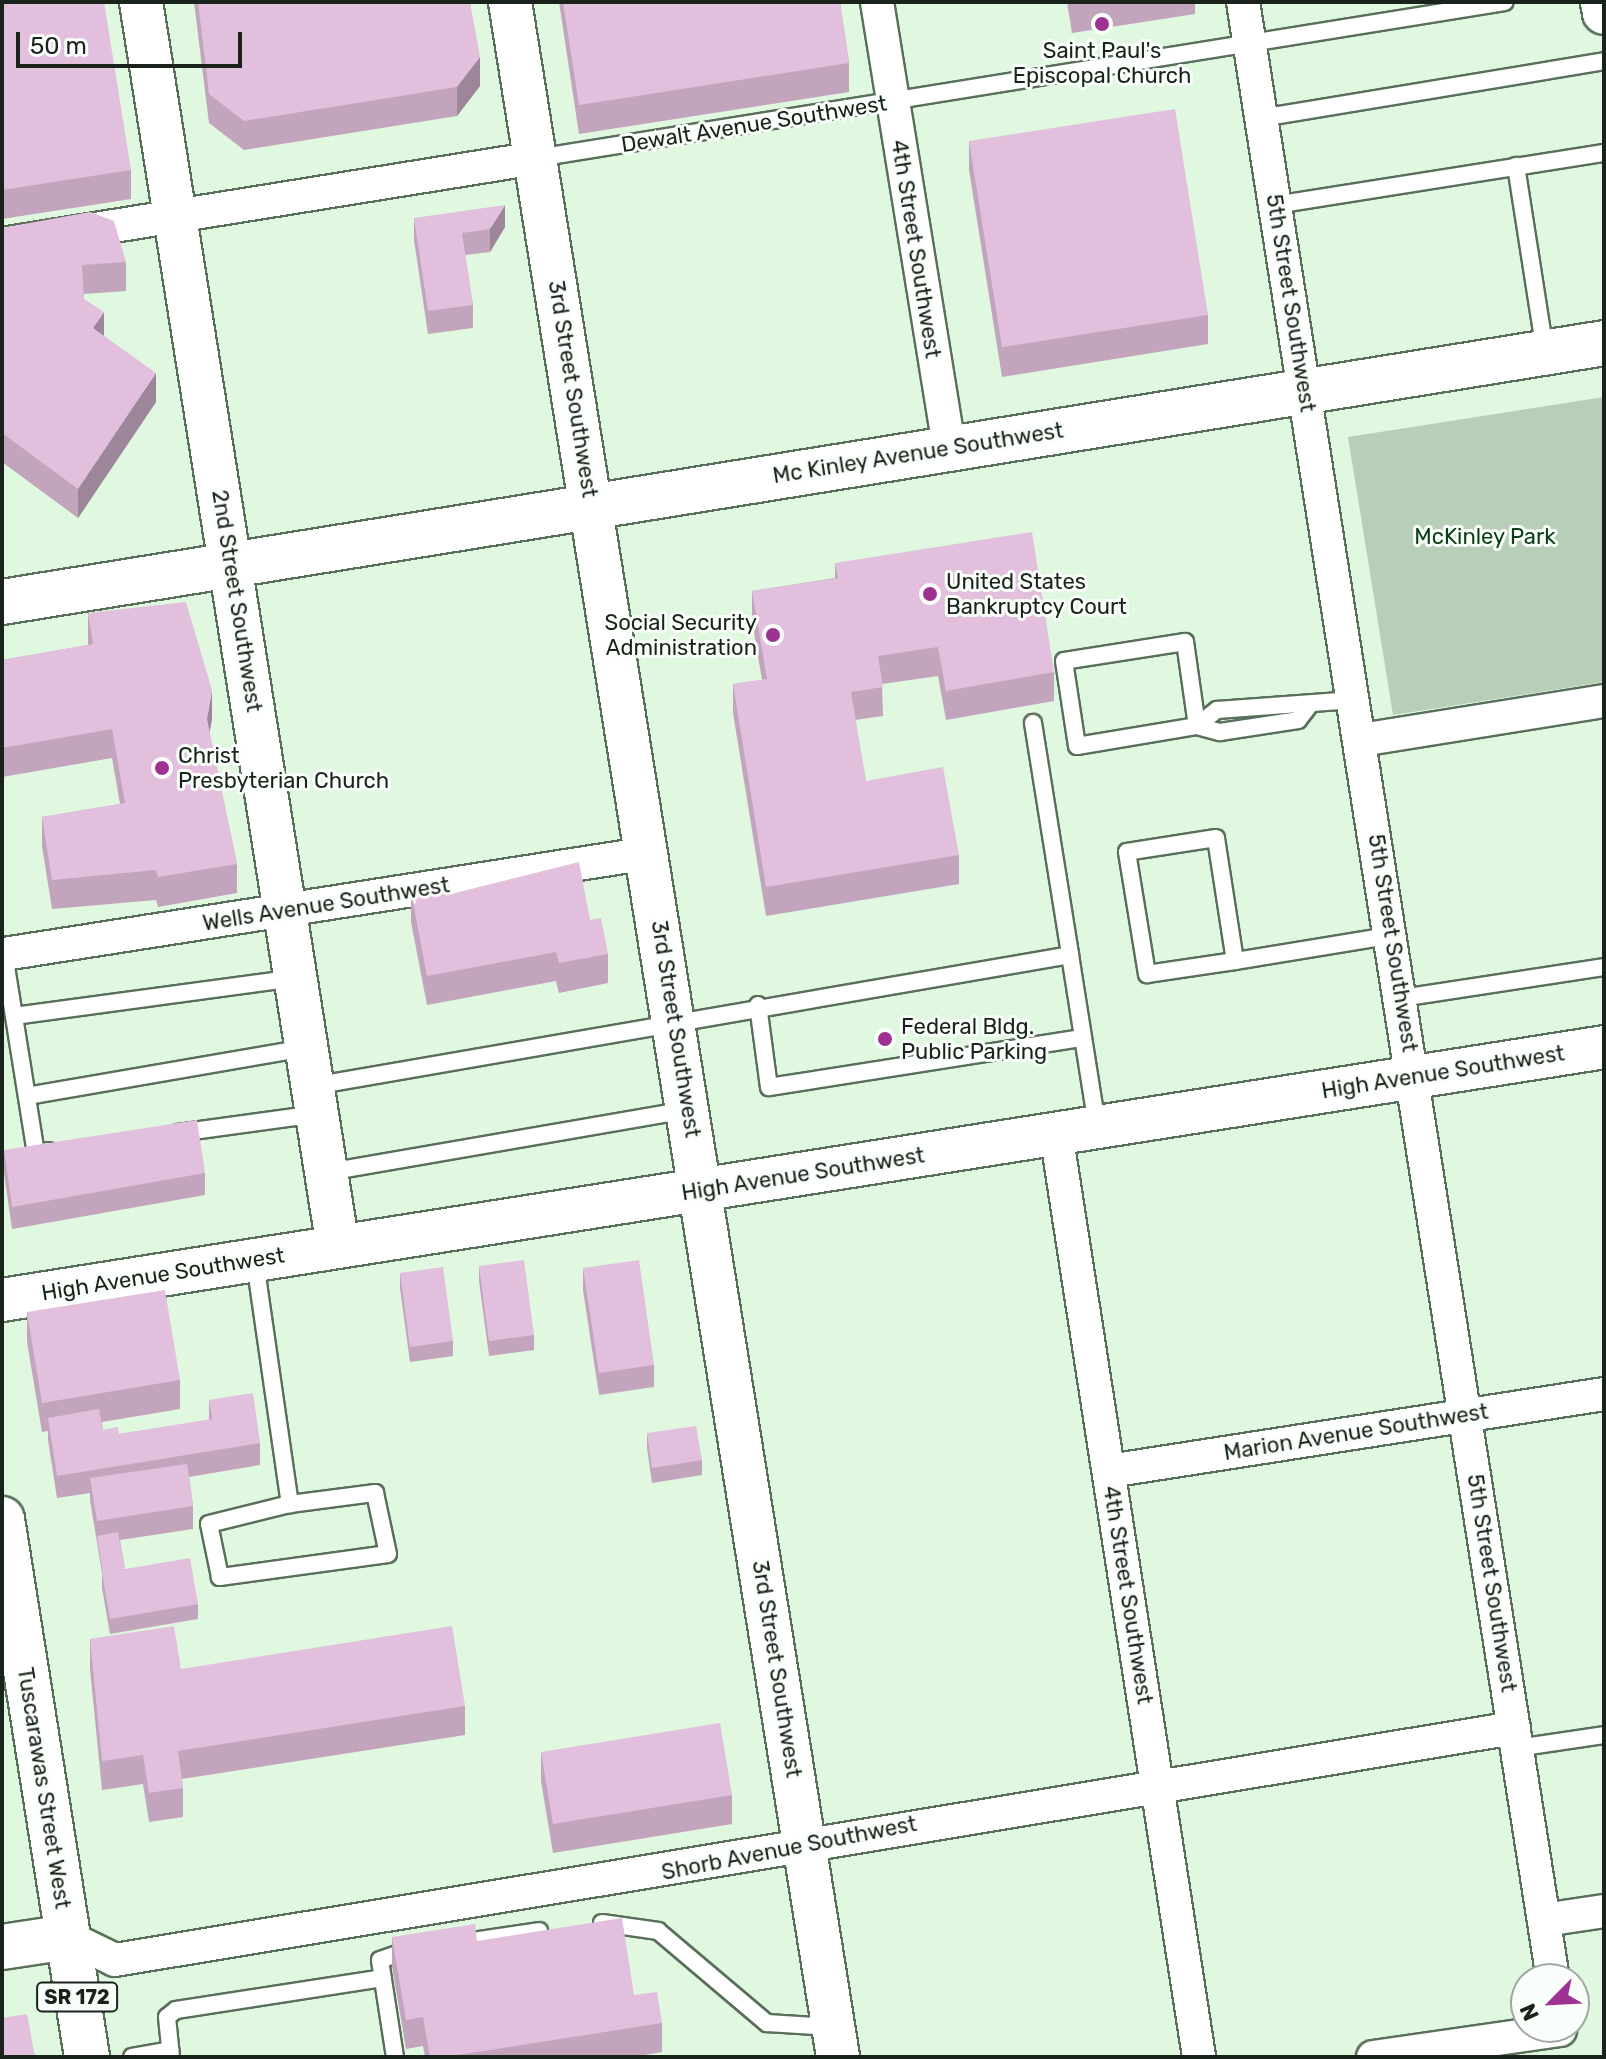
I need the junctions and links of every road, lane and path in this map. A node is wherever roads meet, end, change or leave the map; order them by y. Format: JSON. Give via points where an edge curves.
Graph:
{"nodes":[{"id":1,"x":141,"y":2,"type":"edge"},
{"id":2,"x":510,"y":2,"type":"edge"},
{"id":3,"x":877,"y":2,"type":"edge"},
{"id":4,"x":1243,"y":2,"type":"edge"},
{"id":5,"x":1505,"y":2,"type":"edge"},
{"id":6,"x":1602,"y":2,"type":"edge"},
{"id":7,"x":1604,"y":13,"type":"edge"},
{"id":8,"x":1249,"y":43,"type":"junction"},
{"id":9,"x":1604,"y":61,"type":"edge"},
{"id":10,"x":893,"y":102,"type":"junction"},
{"id":11,"x":1261,"y":118,"type":"junction"},
{"id":12,"x":1604,"y":153,"type":"edge"},
{"id":13,"x":536,"y":158,"type":"junction"},
{"id":14,"x":1516,"y":166,"type":"junction"},
{"id":15,"x":1275,"y":205,"type":"junction"},
{"id":16,"x":176,"y":216,"type":"junction"},
{"id":17,"x":2,"y":244,"type":"edge"},
{"id":18,"x":1604,"y":343,"type":"edge"},
{"id":19,"x":1545,"y":352,"type":"junction"},
{"id":20,"x":1305,"y":391,"type":"junction"},
{"id":21,"x":949,"y":448,"type":"junction"},
{"id":22,"x":592,"y":506,"type":"junction"},
{"id":23,"x":232,"y":565,"type":"junction"},
{"id":24,"x":2,"y":602,"type":"edge"},
{"id":25,"x":1354,"y":700,"type":"junction"},
{"id":26,"x":1604,"y":701,"type":"edge"},
{"id":27,"x":1033,"y":723,"type":"dead end"},
{"id":28,"x":1197,"y":726,"type":"junction"},
{"id":29,"x":1361,"y":740,"type":"junction"},
{"id":30,"x":649,"y":853,"type":"junction"},
{"id":31,"x":286,"y":910,"type":"junction"},
{"id":32,"x":1393,"y":935,"type":"junction"},
{"id":33,"x":4,"y":954,"type":"edge"},
{"id":34,"x":1070,"y":955,"type":"junction"},
{"id":35,"x":1235,"y":961,"type":"junction"},
{"id":36,"x":1604,"y":967,"type":"edge"},
{"id":37,"x":296,"y":978,"type":"junction"},
{"id":38,"x":1402,"y":998,"type":"junction"},
{"id":39,"x":758,"y":1005,"type":"junction"},
{"id":40,"x":14,"y":1016,"type":"junction"},
{"id":41,"x":676,"y":1023,"type":"junction"},
{"id":42,"x":1082,"y":1038,"type":"junction"},
{"id":43,"x":1604,"y":1047,"type":"edge"},
{"id":44,"x":1415,"y":1076,"type":"junction"},
{"id":45,"x":313,"y":1082,"type":"junction"},
{"id":46,"x":27,"y":1096,"type":"junction"},
{"id":47,"x":689,"y":1110,"type":"junction"},
{"id":48,"x":1097,"y":1127,"type":"junction"},
{"id":49,"x":1056,"y":1133,"type":"junction"},
{"id":50,"x":155,"y":1136,"type":"edge"},
{"id":51,"x":66,"y":1149,"type":"edge"},
{"id":52,"x":326,"y":1173,"type":"junction"},
{"id":53,"x":702,"y":1191,"type":"junction"},
{"id":54,"x":338,"y":1247,"type":"junction"},
{"id":55,"x":255,"y":1260,"type":"junction"},
{"id":56,"x":2,"y":1300,"type":"edge"},
{"id":57,"x":1604,"y":1394,"type":"edge"},
{"id":58,"x":1466,"y":1415,"type":"junction"},
{"id":59,"x":1109,"y":1471,"type":"junction"},
{"id":60,"x":290,"y":1504,"type":"junction"},
{"id":61,"x":2,"y":1519,"type":"edge"},
{"id":62,"x":1604,"y":1735,"type":"edge"},
{"id":63,"x":1516,"y":1738,"type":"junction"},
{"id":64,"x":1157,"y":1784,"type":"junction"},
{"id":65,"x":805,"y":1845,"type":"junction"},
{"id":66,"x":1604,"y":1911,"type":"edge"},
{"id":67,"x":1544,"y":1920,"type":"junction"},
{"id":68,"x":68,"y":1937,"type":"junction"},
{"id":69,"x":2,"y":1947,"type":"edge"},
{"id":70,"x":1551,"y":1963,"type":"edge"},
{"id":71,"x":383,"y":1978,"type":"junction"},
{"id":72,"x":835,"y":2042,"type":"edge"},
{"id":73,"x":1512,"y":2043,"type":"edge"},
{"id":74,"x":170,"y":2054,"type":"edge"},
{"id":75,"x":87,"y":2057,"type":"edge"},
{"id":76,"x":132,"y":2057,"type":"edge"},
{"id":77,"x":393,"y":2057,"type":"edge"},
{"id":78,"x":1199,"y":2057,"type":"edge"},
{"id":79,"x":1373,"y":2057,"type":"edge"}],
"edges":[{"from":1,"to":16,"type":"street","name":"2nd Street Southwest"},
{"from":2,"to":13,"type":"street","name":"3rd Street Southwest"},
{"from":3,"to":10,"type":"street","name":"4th Street Southwest"},
{"from":4,"to":8,"type":"street","name":"5th Street Southwest"},
{"from":5,"to":8,"type":"lane","name":"Dewalt Avenue Southwest"},
{"from":6,"to":7,"type":"street"},
{"from":8,"to":10,"type":"lane","name":"Dewalt Avenue Southwest"},
{"from":8,"to":11,"type":"street","name":"5th Street Southwest"},
{"from":9,"to":11,"type":"lane"},
{"from":10,"to":13,"type":"lane","name":"Dewalt Avenue Southwest"},
{"from":10,"to":21,"type":"street","name":"4th Street Southwest"},
{"from":11,"to":15,"type":"street","name":"5th Street Southwest"},
{"from":12,"to":14,"type":"lane"},
{"from":13,"to":16,"type":"street","name":"Dewalt Avenue Southwest"},
{"from":13,"to":22,"type":"street","name":"3rd Street Southwest"},
{"from":14,"to":15,"type":"lane"},
{"from":14,"to":19,"type":"lane"},
{"from":15,"to":20,"type":"street","name":"5th Street Southwest"},
{"from":16,"to":17,"type":"street","name":"Dewalt Avenue Southwest"},
{"from":16,"to":23,"type":"street","name":"2nd Street Southwest"},
{"from":18,"to":19,"type":"main road","name":"Mc Kinley Avenue Southwest"},
{"from":19,"to":20,"type":"main road","name":"Mc Kinley Avenue Southwest"},
{"from":20,"to":21,"type":"main road","name":"Mc Kinley Avenue Southwest"},
{"from":20,"to":25,"type":"street","name":"5th Street Southwest"},
{"from":21,"to":22,"type":"main road","name":"Mc Kinley Avenue Southwest"},
{"from":22,"to":23,"type":"main road","name":"Mc Kinley Avenue Southwest"},
{"from":22,"to":30,"type":"street","name":"3rd Street Southwest"},
{"from":23,"to":24,"type":"main road","name":"Mc Kinley Avenue Southwest"},
{"from":23,"to":31,"type":"street","name":"2nd Street Southwest"},
{"from":25,"to":28,"type":"lane","via":[[1308,707],[1298,720],[1220,732]]},
{"from":25,"to":29,"type":"street","name":"5th Street Southwest"},
{"from":26,"to":29,"type":"street"},
{"from":27,"to":34,"type":"lane"},
{"from":28,"to":28,"type":"lane","via":[[1185,642],[1064,661],[1077,746]]},
{"from":29,"to":32,"type":"street","name":"5th Street Southwest"},
{"from":30,"to":31,"type":"street","name":"Wells Avenue Southwest"},
{"from":30,"to":41,"type":"street","name":"3rd Street Southwest"},
{"from":31,"to":33,"type":"street","name":"Wells Avenue Southwest"},
{"from":31,"to":37,"type":"street","name":"2nd Street Southwest"},
{"from":32,"to":35,"type":"lane"},
{"from":32,"to":38,"type":"street","name":"5th Street Southwest"},
{"from":33,"to":40,"type":"lane"},
{"from":34,"to":39,"type":"lane"},
{"from":34,"to":42,"type":"lane"},
{"from":35,"to":35,"type":"lane","via":[[1147,974],[1127,852],[1216,838]]},
{"from":36,"to":38,"type":"lane"},
{"from":37,"to":40,"type":"lane"},
{"from":37,"to":45,"type":"street","name":"2nd Street Southwest"},
{"from":38,"to":44,"type":"street","name":"5th Street Southwest"},
{"from":39,"to":41,"type":"lane"},
{"from":39,"to":42,"type":"lane","via":[[769,1087]]},
{"from":40,"to":46,"type":"lane"},
{"from":41,"to":45,"type":"lane"},
{"from":41,"to":47,"type":"street","name":"3rd Street Southwest"},
{"from":42,"to":48,"type":"lane"},
{"from":43,"to":44,"type":"street","name":"High Avenue Southwest"},
{"from":44,"to":48,"type":"street","name":"High Avenue Southwest"},
{"from":44,"to":58,"type":"street","name":"5th Street Southwest"},
{"from":45,"to":46,"type":"lane"},
{"from":45,"to":50,"type":"lane"},
{"from":45,"to":52,"type":"street","name":"2nd Street Southwest"},
{"from":46,"to":51,"type":"lane","via":[[36,1153]]},
{"from":47,"to":52,"type":"lane"},
{"from":47,"to":53,"type":"street","name":"3rd Street Southwest"},
{"from":48,"to":49,"type":"street","name":"High Avenue Southwest"},
{"from":49,"to":53,"type":"street","name":"High Avenue Southwest"},
{"from":49,"to":59,"type":"street","name":"4th Street Southwest"},
{"from":52,"to":54,"type":"street","name":"2nd Street Southwest"},
{"from":53,"to":54,"type":"street","name":"High Avenue Southwest"},
{"from":53,"to":65,"type":"street","name":"3rd Street Southwest"},
{"from":54,"to":55,"type":"street","name":"High Avenue Southwest"},
{"from":55,"to":56,"type":"street","name":"High Avenue Southwest"},
{"from":55,"to":60,"type":"lane"},
{"from":57,"to":58,"type":"street","name":"Marion Avenue Southwest"},
{"from":58,"to":59,"type":"street","name":"Marion Avenue Southwest"},
{"from":58,"to":63,"type":"street","name":"5th Street Southwest"},
{"from":59,"to":64,"type":"street","name":"4th Street Southwest"},
{"from":60,"to":60,"type":"lane","via":[[375,1493],[388,1554],[220,1577],[209,1524]]},
{"from":61,"to":68,"type":"main road","name":"Tuscarawas Street West","number":"SR 172"},
{"from":62,"to":63,"type":"lane","name":"Shorb Avenue Southwest"},
{"from":63,"to":64,"type":"street","name":"Shorb Avenue Southwest"},
{"from":63,"to":67,"type":"street","name":"5th Street Southwest"},
{"from":64,"to":65,"type":"street","name":"Shorb Avenue Southwest"},
{"from":64,"to":78,"type":"street","name":"4th Street Southwest"},
{"from":65,"to":68,"type":"street","name":"Shorb Avenue Southwest","via":[[115,1960]]},
{"from":65,"to":72,"type":"street","name":"3rd Street Southwest"},
{"from":66,"to":67,"type":"street"},
{"from":67,"to":70,"type":"street","name":"5th Street Southwest"},
{"from":68,"to":69,"type":"main road"},
{"from":68,"to":75,"type":"main road","name":"Tuscarawas Street West","number":"SR 172"},
{"from":71,"to":72,"type":"lane","via":[[380,1960],[389,1952],[610,1921],[658,1931],[767,2023]]},
{"from":71,"to":74,"type":"lane","via":[[176,2010],[167,2017]]},
{"from":71,"to":77,"type":"lane"},
{"from":73,"to":79,"type":"street"},
{"from":74,"to":76,"type":"lane"}]}
